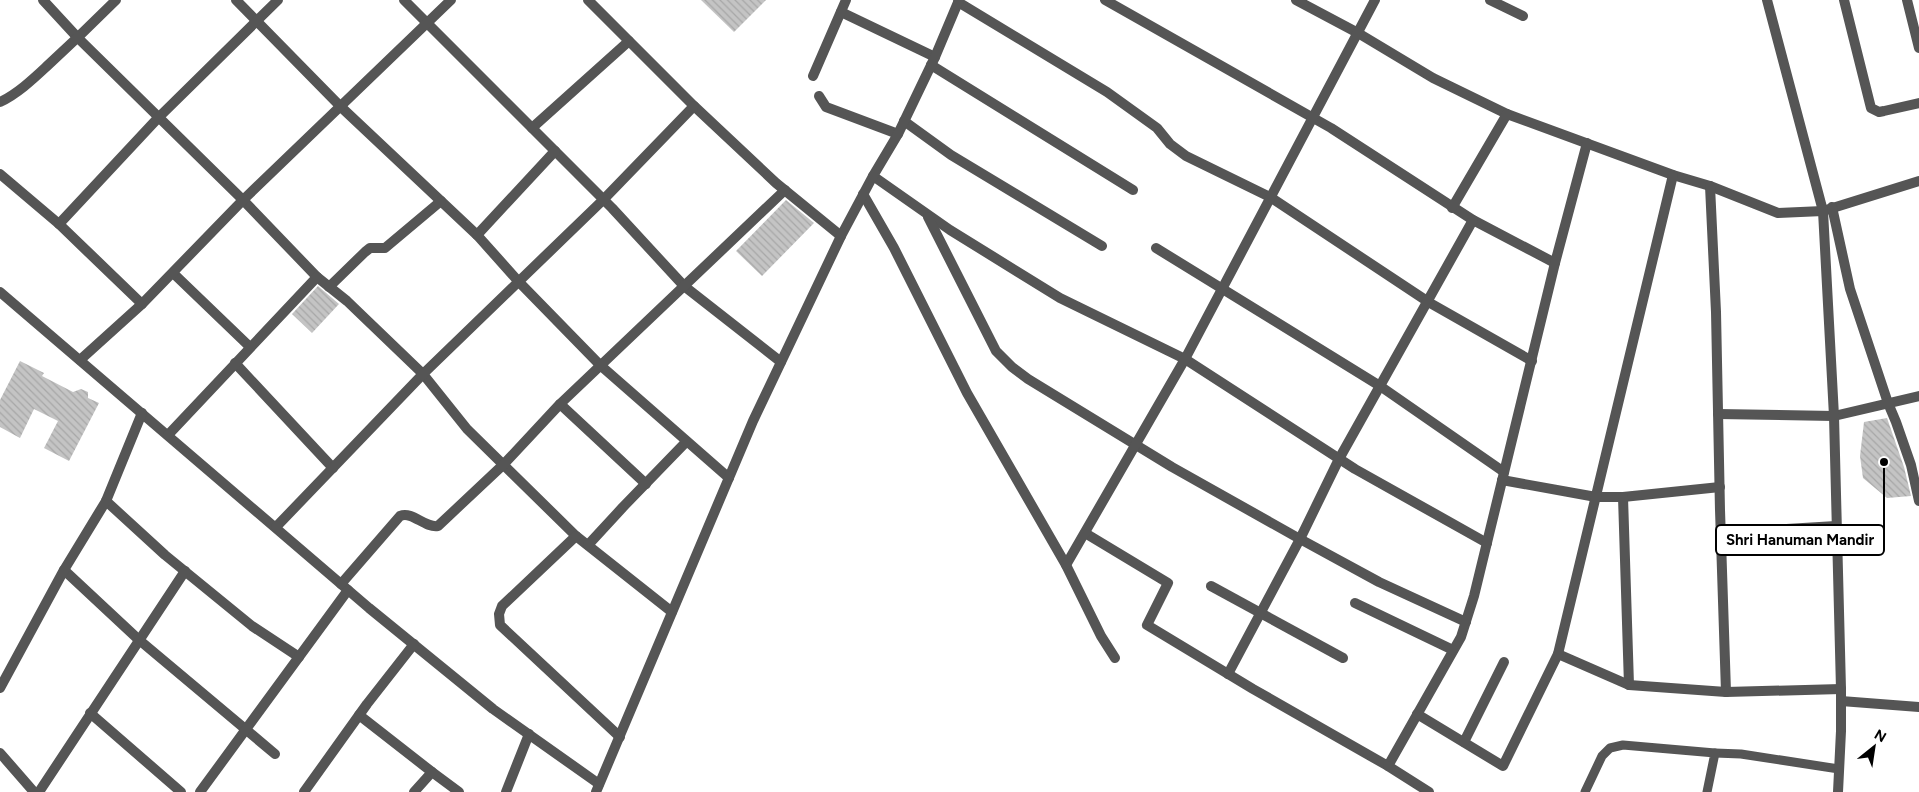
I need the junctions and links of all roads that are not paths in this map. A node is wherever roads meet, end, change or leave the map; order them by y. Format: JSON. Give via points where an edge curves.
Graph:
{"nodes":[{"id":1,"x":43,"y":0,"type":"edge"},
{"id":2,"x":116,"y":0,"type":"edge"},
{"id":3,"x":236,"y":0,"type":"edge"},
{"id":4,"x":278,"y":0,"type":"edge"},
{"id":5,"x":404,"y":0,"type":"edge"},
{"id":6,"x":450,"y":0,"type":"edge"},
{"id":7,"x":588,"y":0,"type":"edge"},
{"id":8,"x":846,"y":0,"type":"edge"},
{"id":9,"x":1105,"y":0,"type":"edge"},
{"id":10,"x":1296,"y":0,"type":"edge"},
{"id":11,"x":1375,"y":0,"type":"edge"},
{"id":12,"x":1490,"y":0,"type":"edge"},
{"id":13,"x":1767,"y":0,"type":"edge"},
{"id":14,"x":1844,"y":0,"type":"edge"},
{"id":15,"x":1907,"y":0,"type":"edge"},
{"id":16,"x":958,"y":1,"type":"edge"},
{"id":17,"x":1307,"y":3,"type":"edge"},
{"id":18,"x":841,"y":12,"type":"junction"},
{"id":19,"x":1523,"y":16,"type":"dead end"},
{"id":20,"x":256,"y":22,"type":"junction"},
{"id":21,"x":428,"y":23,"type":"junction"},
{"id":22,"x":1358,"y":33,"type":"junction"},
{"id":23,"x":78,"y":38,"type":"junction"},
{"id":24,"x":629,"y":40,"type":"junction"},
{"id":25,"x":1919,"y":48,"type":"edge"},
{"id":26,"x":933,"y":61,"type":"junction"},
{"id":27,"x":813,"y":76,"type":"dead end"},
{"id":28,"x":819,"y":96,"type":"dead end"},
{"id":29,"x":0,"y":102,"type":"edge"},
{"id":30,"x":1919,"y":103,"type":"edge"},
{"id":31,"x":694,"y":106,"type":"junction"},
{"id":32,"x":341,"y":107,"type":"junction"},
{"id":33,"x":1507,"y":114,"type":"junction"},
{"id":34,"x":1312,"y":117,"type":"junction"},
{"id":35,"x":158,"y":118,"type":"junction"},
{"id":36,"x":904,"y":121,"type":"junction"},
{"id":37,"x":532,"y":128,"type":"junction"},
{"id":38,"x":898,"y":134,"type":"junction"},
{"id":39,"x":1587,"y":143,"type":"junction"},
{"id":40,"x":555,"y":151,"type":"junction"},
{"id":41,"x":0,"y":174,"type":"edge"},
{"id":42,"x":1673,"y":175,"type":"junction"},
{"id":43,"x":873,"y":176,"type":"junction"},
{"id":44,"x":1919,"y":181,"type":"edge"},
{"id":45,"x":1710,"y":186,"type":"junction"},
{"id":46,"x":785,"y":190,"type":"junction"},
{"id":47,"x":1133,"y":190,"type":"dead end"},
{"id":48,"x":863,"y":194,"type":"junction"},
{"id":49,"x":1270,"y":197,"type":"junction"},
{"id":50,"x":243,"y":200,"type":"junction"},
{"id":51,"x":603,"y":200,"type":"junction"},
{"id":52,"x":441,"y":201,"type":"junction"},
{"id":53,"x":1452,"y":208,"type":"junction"},
{"id":54,"x":1827,"y":209,"type":"junction"},
{"id":55,"x":927,"y":214,"type":"junction"},
{"id":56,"x":1473,"y":220,"type":"junction"},
{"id":57,"x":58,"y":224,"type":"junction"},
{"id":58,"x":478,"y":236,"type":"junction"},
{"id":59,"x":841,"y":236,"type":"junction"},
{"id":60,"x":1102,"y":246,"type":"dead end"},
{"id":61,"x":1156,"y":248,"type":"dead end"},
{"id":62,"x":1555,"y":263,"type":"junction"},
{"id":63,"x":173,"y":273,"type":"junction"},
{"id":64,"x":317,"y":277,"type":"junction"},
{"id":65,"x":519,"y":282,"type":"junction"},
{"id":66,"x":684,"y":286,"type":"junction"},
{"id":67,"x":329,"y":287,"type":"junction"},
{"id":68,"x":1222,"y":289,"type":"junction"},
{"id":69,"x":0,"y":292,"type":"edge"},
{"id":70,"x":1428,"y":301,"type":"junction"},
{"id":71,"x":142,"y":304,"type":"junction"},
{"id":72,"x":250,"y":347,"type":"junction"},
{"id":73,"x":1185,"y":358,"type":"junction"},
{"id":74,"x":80,"y":360,"type":"junction"},
{"id":75,"x":1532,"y":361,"type":"junction"},
{"id":76,"x":781,"y":362,"type":"junction"},
{"id":77,"x":235,"y":363,"type":"junction"},
{"id":78,"x":600,"y":365,"type":"junction"},
{"id":79,"x":423,"y":374,"type":"junction"},
{"id":80,"x":1380,"y":386,"type":"junction"},
{"id":81,"x":1919,"y":396,"type":"edge"},
{"id":82,"x":1888,"y":403,"type":"junction"},
{"id":83,"x":560,"y":404,"type":"junction"},
{"id":84,"x":142,"y":412,"type":"junction"},
{"id":85,"x":1718,"y":414,"type":"junction"},
{"id":86,"x":1834,"y":416,"type":"junction"},
{"id":87,"x":168,"y":435,"type":"junction"},
{"id":88,"x":686,"y":442,"type":"junction"},
{"id":89,"x":1135,"y":445,"type":"junction"},
{"id":90,"x":1339,"y":459,"type":"junction"},
{"id":91,"x":504,"y":464,"type":"junction"},
{"id":92,"x":333,"y":468,"type":"junction"},
{"id":93,"x":1503,"y":476,"type":"junction"},
{"id":94,"x":729,"y":478,"type":"junction"},
{"id":95,"x":646,"y":484,"type":"junction"},
{"id":96,"x":1720,"y":487,"type":"junction"},
{"id":97,"x":1596,"y":497,"type":"junction"},
{"id":98,"x":1623,"y":497,"type":"junction"},
{"id":99,"x":106,"y":501,"type":"junction"},
{"id":100,"x":1919,"y":501,"type":"edge"},
{"id":101,"x":1836,"y":526,"type":"junction"},
{"id":102,"x":276,"y":527,"type":"junction"},
{"id":103,"x":1084,"y":533,"type":"junction"},
{"id":104,"x":1722,"y":534,"type":"junction"},
{"id":105,"x":576,"y":536,"type":"junction"},
{"id":106,"x":1300,"y":539,"type":"junction"},
{"id":107,"x":1487,"y":543,"type":"junction"},
{"id":108,"x":588,"y":545,"type":"junction"},
{"id":109,"x":1066,"y":565,"type":"junction"},
{"id":110,"x":64,"y":570,"type":"junction"},
{"id":111,"x":185,"y":571,"type":"junction"},
{"id":112,"x":1211,"y":586,"type":"dead end"},
{"id":113,"x":345,"y":587,"type":"junction"},
{"id":114,"x":1355,"y":603,"type":"dead end"},
{"id":115,"x":672,"y":612,"type":"junction"},
{"id":116,"x":1261,"y":613,"type":"junction"},
{"id":117,"x":1466,"y":622,"type":"junction"},
{"id":118,"x":138,"y":639,"type":"junction"},
{"id":119,"x":414,"y":644,"type":"junction"},
{"id":120,"x":1454,"y":650,"type":"junction"},
{"id":121,"x":1558,"y":654,"type":"junction"},
{"id":122,"x":299,"y":657,"type":"junction"},
{"id":123,"x":1115,"y":658,"type":"dead end"},
{"id":124,"x":1343,"y":658,"type":"dead end"},
{"id":125,"x":1504,"y":662,"type":"dead end"},
{"id":126,"x":1228,"y":674,"type":"junction"},
{"id":127,"x":1629,"y":684,"type":"junction"},
{"id":128,"x":0,"y":688,"type":"edge"},
{"id":129,"x":1841,"y":688,"type":"junction"},
{"id":130,"x":1726,"y":692,"type":"junction"},
{"id":131,"x":1841,"y":701,"type":"junction"},
{"id":132,"x":1919,"y":707,"type":"edge"},
{"id":133,"x":90,"y":713,"type":"junction"},
{"id":134,"x":1417,"y":714,"type":"junction"},
{"id":135,"x":359,"y":715,"type":"junction"},
{"id":136,"x":246,"y":731,"type":"junction"},
{"id":137,"x":529,"y":734,"type":"junction"},
{"id":138,"x":620,"y":737,"type":"junction"},
{"id":139,"x":1464,"y":742,"type":"junction"},
{"id":140,"x":0,"y":753,"type":"edge"},
{"id":141,"x":1715,"y":753,"type":"junction"},
{"id":142,"x":274,"y":754,"type":"dead end"},
{"id":143,"x":1388,"y":766,"type":"junction"},
{"id":144,"x":1839,"y":769,"type":"junction"},
{"id":145,"x":432,"y":772,"type":"junction"},
{"id":146,"x":597,"y":788,"type":"edge"},
{"id":147,"x":34,"y":792,"type":"edge"},
{"id":148,"x":39,"y":792,"type":"edge"},
{"id":149,"x":181,"y":792,"type":"edge"},
{"id":150,"x":200,"y":792,"type":"edge"},
{"id":151,"x":304,"y":792,"type":"edge"},
{"id":152,"x":414,"y":792,"type":"edge"},
{"id":153,"x":459,"y":792,"type":"edge"},
{"id":154,"x":506,"y":792,"type":"edge"},
{"id":155,"x":1429,"y":792,"type":"edge"},
{"id":156,"x":1585,"y":792,"type":"edge"},
{"id":157,"x":1707,"y":792,"type":"edge"},
{"id":158,"x":1838,"y":792,"type":"edge"}],
"edges":[{"from":1,"to":23,"type":"street"},
{"from":2,"to":23,"type":"street"},
{"from":3,"to":20,"type":"street"},
{"from":4,"to":20,"type":"street"},
{"from":5,"to":21,"type":"street"},
{"from":6,"to":21,"type":"street"},
{"from":7,"to":24,"type":"street"},
{"from":8,"to":18,"type":"street"},
{"from":9,"to":34,"type":"street"},
{"from":10,"to":17,"type":"street"},
{"from":11,"to":22,"type":"street"},
{"from":12,"to":19,"type":"street"},
{"from":13,"to":54,"type":"street"},
{"from":14,"to":30,"type":"street","via":[[1871,108],[1879,112]]},
{"from":15,"to":25,"type":"street"},
{"from":16,"to":26,"type":"street"},
{"from":16,"to":49,"type":"street","via":[[1107,92],[1158,128],[1170,144],[1186,156]]},
{"from":17,"to":22,"type":"street"},
{"from":18,"to":26,"type":"street"},
{"from":18,"to":27,"type":"street"},
{"from":20,"to":32,"type":"street"},
{"from":20,"to":35,"type":"street"},
{"from":21,"to":32,"type":"street"},
{"from":21,"to":37,"type":"street"},
{"from":22,"to":33,"type":"street","via":[[1433,78]]},
{"from":22,"to":34,"type":"street"},
{"from":23,"to":29,"type":"street","via":[[33,79]]},
{"from":23,"to":35,"type":"street"},
{"from":24,"to":31,"type":"street"},
{"from":24,"to":37,"type":"street"},
{"from":26,"to":36,"type":"street"},
{"from":26,"to":47,"type":"street"},
{"from":28,"to":38,"type":"street","via":[[826,107]]},
{"from":31,"to":46,"type":"street"},
{"from":31,"to":51,"type":"street"},
{"from":32,"to":50,"type":"street"},
{"from":32,"to":52,"type":"street"},
{"from":33,"to":39,"type":"street"},
{"from":33,"to":53,"type":"street"},
{"from":34,"to":49,"type":"street"},
{"from":34,"to":53,"type":"street","via":[[1392,166]]},
{"from":35,"to":50,"type":"street"},
{"from":35,"to":57,"type":"street"},
{"from":36,"to":38,"type":"street"},
{"from":36,"to":60,"type":"street","via":[[951,155]]},
{"from":37,"to":40,"type":"street"},
{"from":38,"to":43,"type":"street"},
{"from":39,"to":42,"type":"street"},
{"from":39,"to":62,"type":"street"},
{"from":40,"to":51,"type":"street"},
{"from":40,"to":58,"type":"street"},
{"from":41,"to":57,"type":"street"},
{"from":42,"to":45,"type":"street"},
{"from":42,"to":97,"type":"street"},
{"from":43,"to":48,"type":"street"},
{"from":43,"to":55,"type":"street"},
{"from":44,"to":54,"type":"street"},
{"from":45,"to":54,"type":"street","via":[[1778,212]]},
{"from":45,"to":85,"type":"street"},
{"from":46,"to":59,"type":"street"},
{"from":46,"to":66,"type":"street"},
{"from":48,"to":59,"type":"street"},
{"from":48,"to":109,"type":"street","via":[[967,393]]},
{"from":49,"to":68,"type":"street"},
{"from":49,"to":70,"type":"street"},
{"from":50,"to":63,"type":"street"},
{"from":50,"to":64,"type":"street"},
{"from":51,"to":65,"type":"street"},
{"from":51,"to":66,"type":"street"},
{"from":52,"to":58,"type":"street"},
{"from":52,"to":67,"type":"street","via":[[385,248],[370,248]]},
{"from":53,"to":56,"type":"street"},
{"from":54,"to":82,"type":"street"},
{"from":54,"to":86,"type":"street"},
{"from":55,"to":73,"type":"street","via":[[1060,298]]},
{"from":55,"to":89,"type":"street","via":[[996,352],[1028,379]]},
{"from":56,"to":62,"type":"street"},
{"from":56,"to":70,"type":"street"},
{"from":57,"to":71,"type":"street"},
{"from":58,"to":65,"type":"street"},
{"from":59,"to":76,"type":"street"},
{"from":61,"to":68,"type":"street"},
{"from":62,"to":75,"type":"street"},
{"from":63,"to":71,"type":"street"},
{"from":63,"to":72,"type":"street"},
{"from":64,"to":67,"type":"street"},
{"from":64,"to":72,"type":"street"},
{"from":65,"to":78,"type":"street"},
{"from":65,"to":79,"type":"street"},
{"from":66,"to":76,"type":"street"},
{"from":66,"to":78,"type":"street"},
{"from":67,"to":79,"type":"street"},
{"from":68,"to":73,"type":"street"},
{"from":68,"to":80,"type":"street"},
{"from":69,"to":74,"type":"street"},
{"from":70,"to":75,"type":"street"},
{"from":70,"to":80,"type":"street"},
{"from":71,"to":74,"type":"street"},
{"from":72,"to":77,"type":"street"},
{"from":73,"to":89,"type":"street"},
{"from":73,"to":90,"type":"street"},
{"from":74,"to":84,"type":"street"},
{"from":75,"to":93,"type":"street"},
{"from":76,"to":94,"type":"street"},
{"from":77,"to":87,"type":"street"},
{"from":77,"to":92,"type":"street"},
{"from":78,"to":83,"type":"street"},
{"from":78,"to":88,"type":"street"},
{"from":79,"to":91,"type":"street","via":[[467,429]]},
{"from":79,"to":92,"type":"street"},
{"from":80,"to":90,"type":"street"},
{"from":80,"to":93,"type":"street"},
{"from":81,"to":82,"type":"street"},
{"from":82,"to":86,"type":"street"},
{"from":82,"to":100,"type":"street","via":[[1911,465]]},
{"from":83,"to":91,"type":"street"},
{"from":83,"to":95,"type":"street"},
{"from":84,"to":87,"type":"street"},
{"from":84,"to":99,"type":"street"},
{"from":85,"to":86,"type":"street"},
{"from":85,"to":96,"type":"street"},
{"from":86,"to":101,"type":"street"},
{"from":87,"to":102,"type":"street"},
{"from":88,"to":94,"type":"street"},
{"from":88,"to":95,"type":"street"},
{"from":89,"to":103,"type":"street"},
{"from":89,"to":106,"type":"street"},
{"from":90,"to":106,"type":"street"},
{"from":90,"to":107,"type":"street"},
{"from":91,"to":105,"type":"street"},
{"from":91,"to":113,"type":"street","via":[[438,526],[406,514],[400,516]]},
{"from":92,"to":102,"type":"street"},
{"from":93,"to":97,"type":"street"},
{"from":93,"to":107,"type":"street"},
{"from":94,"to":115,"type":"street"},
{"from":95,"to":108,"type":"street"},
{"from":96,"to":98,"type":"street"},
{"from":96,"to":104,"type":"street"},
{"from":97,"to":98,"type":"street"},
{"from":97,"to":121,"type":"street"},
{"from":98,"to":127,"type":"street"},
{"from":99,"to":110,"type":"street"},
{"from":99,"to":111,"type":"street"},
{"from":101,"to":104,"type":"street"},
{"from":101,"to":129,"type":"street"},
{"from":102,"to":113,"type":"street"},
{"from":103,"to":109,"type":"street"},
{"from":103,"to":126,"type":"street","via":[[1168,583],[1147,625]]},
{"from":104,"to":130,"type":"street"},
{"from":105,"to":108,"type":"street"},
{"from":105,"to":138,"type":"street","via":[[502,606],[498,620]]},
{"from":106,"to":116,"type":"street"},
{"from":106,"to":117,"type":"street","via":[[1379,582]]},
{"from":107,"to":117,"type":"street"},
{"from":108,"to":115,"type":"street"},
{"from":109,"to":123,"type":"street"},
{"from":110,"to":118,"type":"street"},
{"from":110,"to":128,"type":"street"},
{"from":111,"to":118,"type":"street"},
{"from":111,"to":122,"type":"street","via":[[252,626]]},
{"from":112,"to":116,"type":"street"},
{"from":113,"to":119,"type":"street"},
{"from":113,"to":122,"type":"street"},
{"from":114,"to":120,"type":"street"},
{"from":115,"to":138,"type":"street"},
{"from":116,"to":124,"type":"street"},
{"from":116,"to":126,"type":"street"},
{"from":117,"to":120,"type":"street"},
{"from":118,"to":133,"type":"street"},
{"from":118,"to":136,"type":"street"},
{"from":119,"to":135,"type":"street"},
{"from":119,"to":137,"type":"street"},
{"from":120,"to":134,"type":"street"},
{"from":121,"to":127,"type":"street"},
{"from":121,"to":139,"type":"street","via":[[1503,766]]},
{"from":122,"to":136,"type":"street"},
{"from":125,"to":139,"type":"street"},
{"from":126,"to":143,"type":"street"},
{"from":127,"to":130,"type":"street"},
{"from":129,"to":130,"type":"street"},
{"from":129,"to":131,"type":"street"},
{"from":131,"to":132,"type":"street"},
{"from":131,"to":144,"type":"street"},
{"from":133,"to":148,"type":"street"},
{"from":133,"to":149,"type":"street"},
{"from":134,"to":139,"type":"street"},
{"from":134,"to":143,"type":"street"},
{"from":135,"to":145,"type":"street"},
{"from":135,"to":151,"type":"street"},
{"from":136,"to":142,"type":"street"},
{"from":136,"to":150,"type":"street"},
{"from":137,"to":146,"type":"street"},
{"from":137,"to":154,"type":"street"},
{"from":138,"to":146,"type":"street"},
{"from":140,"to":147,"type":"street"},
{"from":141,"to":144,"type":"lane"},
{"from":141,"to":156,"type":"lane","via":[[1623,745],[1610,748],[1602,756]]},
{"from":141,"to":157,"type":"lane"},
{"from":143,"to":155,"type":"street"},
{"from":144,"to":158,"type":"street"},
{"from":145,"to":152,"type":"street"},
{"from":145,"to":153,"type":"street"}]}
